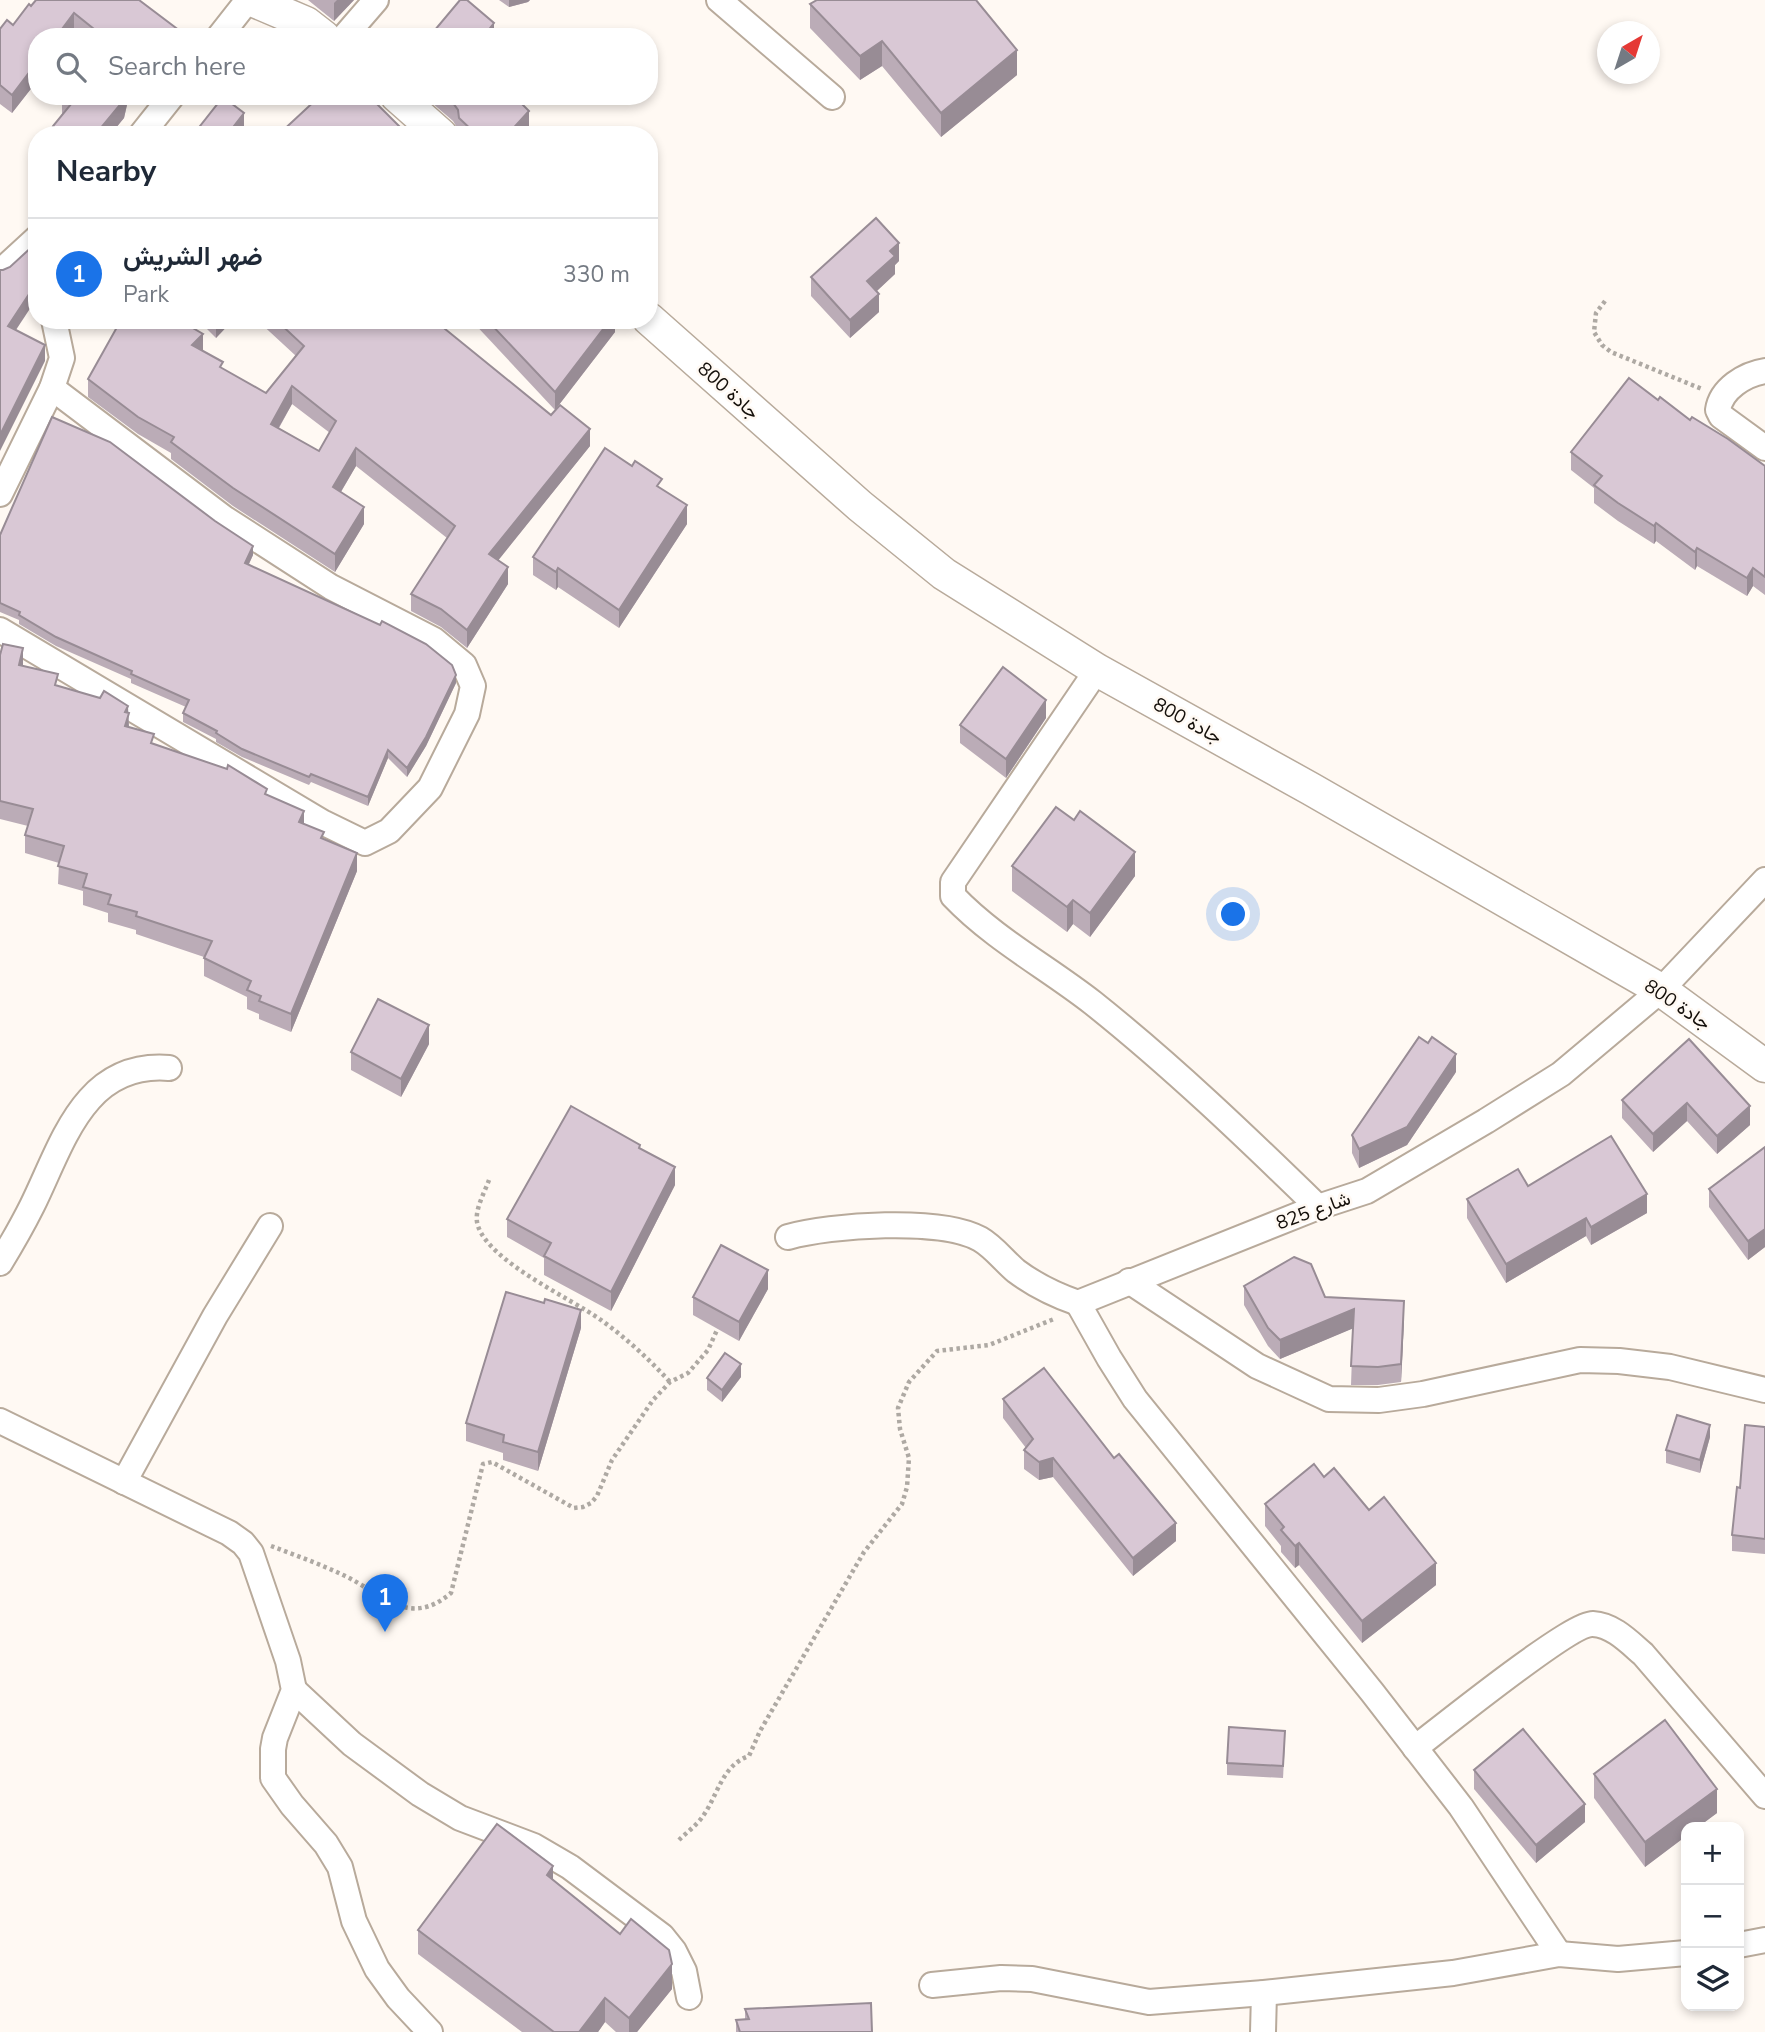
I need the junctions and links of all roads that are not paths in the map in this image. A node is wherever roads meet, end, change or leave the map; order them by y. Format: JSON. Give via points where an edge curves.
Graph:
{"nodes":[{"id":1,"x":250,"y":0,"type":"edge"},
{"id":2,"x":376,"y":0,"type":"edge"},
{"id":3,"x":719,"y":0,"type":"edge"},
{"id":4,"x":227,"y":28,"type":"edge"},
{"id":5,"x":312,"y":28,"type":"edge"},
{"id":6,"x":352,"y":28,"type":"edge"},
{"id":7,"x":832,"y":97,"type":"dead end"},
{"id":8,"x":165,"y":105,"type":"edge"},
{"id":9,"x":407,"y":105,"type":"edge"},
{"id":10,"x":148,"y":126,"type":"edge"},
{"id":11,"x":431,"y":126,"type":"edge"},
{"id":12,"x":28,"y":246,"type":"edge"},
{"id":13,"x":0,"y":272,"type":"edge"},
{"id":14,"x":658,"y":327,"type":"edge"},
{"id":15,"x":56,"y":329,"type":"edge"},
{"id":16,"x":1765,"y":371,"type":"edge"},
{"id":17,"x":52,"y":388,"type":"junction"},
{"id":18,"x":1765,"y":448,"type":"edge"},
{"id":19,"x":0,"y":494,"type":"edge"},
{"id":20,"x":0,"y":630,"type":"edge"},
{"id":21,"x":1097,"y":670,"type":"junction"},
{"id":22,"x":1765,"y":880,"type":"edge"},
{"id":23,"x":1661,"y":990,"type":"junction"},
{"id":24,"x":1765,"y":1066,"type":"edge"},
{"id":25,"x":169,"y":1068,"type":"dead end"},
{"id":26,"x":1318,"y":1207,"type":"junction"},
{"id":27,"x":270,"y":1226,"type":"dead end"},
{"id":28,"x":788,"y":1237,"type":"dead end"},
{"id":29,"x":0,"y":1263,"type":"edge"},
{"id":30,"x":1129,"y":1281,"type":"junction"},
{"id":31,"x":1078,"y":1303,"type":"junction"},
{"id":32,"x":1765,"y":1391,"type":"edge"},
{"id":33,"x":0,"y":1421,"type":"edge"},
{"id":34,"x":124,"y":1482,"type":"junction"},
{"id":35,"x":293,"y":1689,"type":"junction"},
{"id":36,"x":1415,"y":1748,"type":"junction"},
{"id":37,"x":1765,"y":1796,"type":"edge"},
{"id":38,"x":1765,"y":1940,"type":"edge"},
{"id":39,"x":1744,"y":1944,"type":"edge"},
{"id":40,"x":1681,"y":1953,"type":"edge"},
{"id":41,"x":1559,"y":1955,"type":"junction"},
{"id":42,"x":932,"y":1985,"type":"dead end"},
{"id":43,"x":1264,"y":1993,"type":"junction"},
{"id":44,"x":689,"y":1997,"type":"dead end"},
{"id":45,"x":430,"y":2032,"type":"edge"},
{"id":46,"x":1263,"y":2032,"type":"edge"}],
"edges":[{"from":1,"to":4,"type":"street"},
{"from":1,"to":5,"type":"main road"},
{"from":2,"to":6,"type":"street"},
{"from":3,"to":7,"type":"street"},
{"from":8,"to":10,"type":"street"},
{"from":9,"to":11,"type":"main road"},
{"from":12,"to":13,"type":"street"},
{"from":14,"to":21,"type":"main road","name":"جادة 800","via":[[944,574]]},
{"from":15,"to":17,"type":"street","via":[[62,358]]},
{"from":16,"to":18,"type":"street","via":[[1737,382],[1718,410]]},
{"from":17,"to":19,"type":"street"},
{"from":17,"to":20,"type":"street","via":[[224,518],[331,587],[434,640],[464,665],[473,686],[469,705],[430,788],[389,831],[365,843],[322,822]]},
{"from":21,"to":23,"type":"main road","name":"جادة 800"},
{"from":21,"to":26,"type":"street","via":[[958,874],[953,896],[1003,939],[1091,1002],[1209,1101]]},
{"from":22,"to":23,"type":"street","name":"شارع 825"},
{"from":23,"to":24,"type":"main road","name":"جادة 800"},
{"from":23,"to":26,"type":"street","name":"شارع 825","via":[[1561,1074],[1367,1191]]},
{"from":25,"to":29,"type":"street","via":[[152,1067],[117,1078],[91,1096],[66,1131],[33,1205]]},
{"from":26,"to":30,"type":"street","name":"شارع 825"},
{"from":27,"to":34,"type":"street"},
{"from":28,"to":31,"type":"street","via":[[883,1226],[962,1233],[986,1243],[1048,1292]]},
{"from":30,"to":31,"type":"street","name":"شارع 825"},
{"from":30,"to":32,"type":"street","via":[[1257,1366],[1329,1399],[1379,1401],[1580,1360],[1670,1367]]},
{"from":31,"to":36,"type":"street","via":[[1135,1399]]},
{"from":33,"to":34,"type":"street"},
{"from":34,"to":35,"type":"street","via":[[229,1533],[246,1546],[284,1650]]},
{"from":35,"to":44,"type":"street","via":[[352,1744],[420,1794],[460,1818],[534,1846],[662,1936],[684,1971]]},
{"from":35,"to":45,"type":"street","via":[[275,1738],[273,1778],[340,1867],[354,1921],[377,1969]]},
{"from":36,"to":37,"type":"street","via":[[1540,1653],[1587,1624],[1595,1624],[1620,1635],[1643,1654]]},
{"from":36,"to":41,"type":"street","via":[[1461,1807]]},
{"from":38,"to":39,"type":"street"},
{"from":40,"to":41,"type":"street","via":[[1618,1959]]},
{"from":41,"to":43,"type":"street","via":[[1453,1973]]},
{"from":42,"to":43,"type":"street","via":[[1032,1979],[1149,2002]]},
{"from":43,"to":46,"type":"street"}]}
